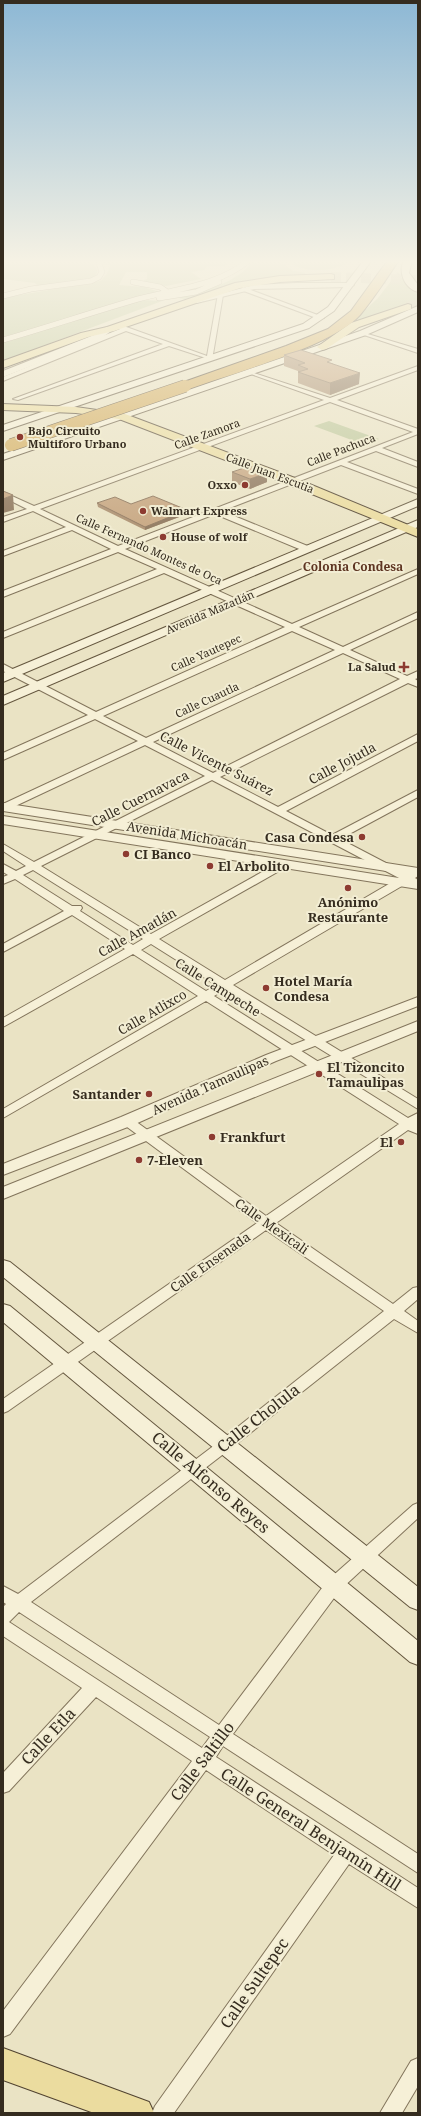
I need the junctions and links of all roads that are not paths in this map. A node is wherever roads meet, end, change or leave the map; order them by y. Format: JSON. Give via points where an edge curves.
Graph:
{"nodes":[{"id":1,"x":20,"y":359,"type":"edge"},
{"id":2,"x":42,"y":359,"type":"edge"},
{"id":3,"x":49,"y":359,"type":"edge"},
{"id":4,"x":128,"y":359,"type":"edge"},
{"id":5,"x":210,"y":359,"type":"edge"},
{"id":6,"x":233,"y":359,"type":"edge"},
{"id":7,"x":262,"y":359,"type":"edge"},
{"id":8,"x":287,"y":359,"type":"edge"},
{"id":9,"x":3,"y":365,"type":"edge"},
{"id":10,"x":418,"y":368,"type":"edge"},
{"id":11,"x":250,"y":372,"type":"junction"},
{"id":12,"x":3,"y":374,"type":"edge"},
{"id":13,"x":3,"y":379,"type":"edge"},
{"id":14,"x":3,"y":399,"type":"edge"},
{"id":15,"x":16,"y":399,"type":"junction"},
{"id":16,"x":330,"y":400,"type":"junction"},
{"id":17,"x":79,"y":402,"type":"junction"},
{"id":18,"x":3,"y":407,"type":"edge"},
{"id":19,"x":60,"y":409,"type":"junction"},
{"id":20,"x":123,"y":416,"type":"junction"},
{"id":21,"x":3,"y":428,"type":"edge"},
{"id":22,"x":3,"y":431,"type":"edge"},
{"id":23,"x":418,"y":431,"type":"edge"},
{"id":24,"x":6,"y":443,"type":"edge"},
{"id":25,"x":34,"y":446,"type":"junction"},
{"id":26,"x":202,"y":447,"type":"junction"},
{"id":27,"x":375,"y":448,"type":"junction"},
{"id":28,"x":3,"y":457,"type":"edge"},
{"id":29,"x":340,"y":462,"type":"junction"},
{"id":30,"x":418,"y":465,"type":"edge"},
{"id":31,"x":291,"y":481,"type":"junction"},
{"id":32,"x":418,"y":492,"type":"edge"},
{"id":33,"x":3,"y":494,"type":"edge"},
{"id":34,"x":418,"y":502,"type":"edge"},
{"id":35,"x":34,"y":508,"type":"junction"},
{"id":36,"x":215,"y":511,"type":"junction"},
{"id":37,"x":380,"y":518,"type":"junction"},
{"id":38,"x":3,"y":520,"type":"edge"},
{"id":39,"x":73,"y":527,"type":"junction"},
{"id":40,"x":414,"y":528,"type":"edge"},
{"id":41,"x":302,"y":547,"type":"junction"},
{"id":42,"x":118,"y":549,"type":"junction"},
{"id":43,"x":3,"y":554,"type":"edge"},
{"id":44,"x":165,"y":569,"type":"junction"},
{"id":45,"x":418,"y":571,"type":"edge"},
{"id":46,"x":211,"y":589,"type":"junction"},
{"id":47,"x":3,"y":594,"type":"edge"},
{"id":48,"x":237,"y":601,"type":"junction"},
{"id":49,"x":418,"y":615,"type":"edge"},
{"id":50,"x":294,"y":627,"type":"junction"},
{"id":51,"x":3,"y":635,"type":"edge"},
{"id":52,"x":344,"y":650,"type":"junction"},
{"id":53,"x":3,"y":667,"type":"edge"},
{"id":54,"x":418,"y":674,"type":"edge"},
{"id":55,"x":8,"y":676,"type":"edge"},
{"id":56,"x":408,"y":679,"type":"junction"},
{"id":57,"x":418,"y":684,"type":"edge"},
{"id":58,"x":38,"y":686,"type":"junction"},
{"id":59,"x":3,"y":702,"type":"edge"},
{"id":60,"x":95,"y":716,"type":"junction"},
{"id":61,"x":418,"y":737,"type":"edge"},
{"id":62,"x":145,"y":742,"type":"junction"},
{"id":63,"x":3,"y":757,"type":"edge"},
{"id":64,"x":212,"y":776,"type":"junction"},
{"id":65,"x":418,"y":793,"type":"edge"},
{"id":66,"x":4,"y":807,"type":"edge"},
{"id":67,"x":278,"y":811,"type":"junction"},
{"id":68,"x":3,"y":820,"type":"edge"},
{"id":69,"x":117,"y":824,"type":"junction"},
{"id":70,"x":97,"y":835,"type":"junction"},
{"id":71,"x":333,"y":839,"type":"junction"},
{"id":72,"x":3,"y":847,"type":"edge"},
{"id":73,"x":284,"y":864,"type":"junction"},
{"id":74,"x":33,"y":866,"type":"junction"},
{"id":75,"x":382,"y":866,"type":"junction"},
{"id":76,"x":3,"y":867,"type":"edge"},
{"id":77,"x":15,"y":875,"type":"junction"},
{"id":78,"x":414,"y":879,"type":"edge"},
{"id":79,"x":3,"y":881,"type":"edge"},
{"id":80,"x":90,"y":901,"type":"junction"},
{"id":81,"x":72,"y":911,"type":"junction"},
{"id":82,"x":152,"y":940,"type":"junction"},
{"id":83,"x":3,"y":949,"type":"edge"},
{"id":84,"x":133,"y":950,"type":"junction"},
{"id":85,"x":225,"y":985,"type":"junction"},
{"id":86,"x":207,"y":996,"type":"junction"},
{"id":87,"x":418,"y":1001,"type":"edge"},
{"id":88,"x":3,"y":1023,"type":"edge"},
{"id":89,"x":418,"y":1026,"type":"edge"},
{"id":90,"x":314,"y":1041,"type":"junction"},
{"id":91,"x":292,"y":1050,"type":"junction"},
{"id":92,"x":341,"y":1058,"type":"junction"},
{"id":93,"x":318,"y":1067,"type":"junction"},
{"id":94,"x":418,"y":1105,"type":"edge"},
{"id":95,"x":3,"y":1114,"type":"edge"},
{"id":96,"x":127,"y":1121,"type":"junction"},
{"id":97,"x":415,"y":1124,"type":"edge"},
{"id":98,"x":145,"y":1134,"type":"junction"},
{"id":99,"x":3,"y":1170,"type":"edge"},
{"id":100,"x":3,"y":1193,"type":"edge"},
{"id":101,"x":266,"y":1223,"type":"junction"},
{"id":102,"x":3,"y":1267,"type":"edge"},
{"id":103,"x":418,"y":1292,"type":"edge"},
{"id":104,"x":3,"y":1310,"type":"edge"},
{"id":105,"x":394,"y":1311,"type":"junction"},
{"id":106,"x":418,"y":1328,"type":"edge"},
{"id":107,"x":97,"y":1341,"type":"junction"},
{"id":108,"x":67,"y":1362,"type":"junction"},
{"id":109,"x":3,"y":1407,"type":"edge"},
{"id":110,"x":225,"y":1444,"type":"junction"},
{"id":111,"x":194,"y":1468,"type":"junction"},
{"id":112,"x":418,"y":1509,"type":"edge"},
{"id":113,"x":365,"y":1557,"type":"junction"},
{"id":114,"x":334,"y":1585,"type":"junction"},
{"id":115,"x":3,"y":1593,"type":"edge"},
{"id":116,"x":418,"y":1600,"type":"edge"},
{"id":117,"x":18,"y":1603,"type":"junction"},
{"id":118,"x":3,"y":1618,"type":"edge"},
{"id":119,"x":3,"y":1627,"type":"edge"},
{"id":120,"x":418,"y":1655,"type":"edge"},
{"id":121,"x":94,"y":1687,"type":"junction"},
{"id":122,"x":222,"y":1735,"type":"junction"},
{"id":123,"x":204,"y":1759,"type":"junction"},
{"id":124,"x":3,"y":1785,"type":"edge"},
{"id":125,"x":347,"y":1852,"type":"junction"},
{"id":126,"x":418,"y":1864,"type":"edge"},
{"id":127,"x":418,"y":1899,"type":"edge"},
{"id":128,"x":3,"y":2028,"type":"edge"},
{"id":129,"x":3,"y":2064,"type":"edge"},
{"id":130,"x":418,"y":2068,"type":"edge"},
{"id":131,"x":138,"y":2113,"type":"edge"},
{"id":132,"x":162,"y":2113,"type":"edge"},
{"id":133,"x":390,"y":2113,"type":"edge"}],
"edges":[{"from":1,"to":9,"type":"main road"},
{"from":2,"to":12,"type":"street"},
{"from":3,"to":13,"type":"street"},
{"from":4,"to":15,"type":"street"},
{"from":5,"to":17,"type":"main road"},
{"from":6,"to":24,"type":"highway"},
{"from":7,"to":24,"type":"highway","bridge":true},
{"from":8,"to":11,"type":"main road"},
{"from":10,"to":16,"type":"street","name":"Calle Zamora"},
{"from":11,"to":16,"type":"street"},
{"from":11,"to":20,"type":"main road"},
{"from":14,"to":15,"type":"main road"},
{"from":15,"to":17,"type":"main road"},
{"from":16,"to":23,"type":"street"},
{"from":16,"to":26,"type":"street","name":"Calle Zamora"},
{"from":17,"to":19,"type":"main road"},
{"from":17,"to":20,"type":"main road","via":[[113,409]]},
{"from":18,"to":19,"type":"main road"},
{"from":19,"to":20,"type":"main road"},
{"from":19,"to":21,"type":"main road"},
{"from":20,"to":25,"type":"main road"},
{"from":20,"to":26,"type":"main road","name":"Calle Juan Escutia"},
{"from":22,"to":25,"type":"main road","via":[[33,443]]},
{"from":23,"to":27,"type":"street","name":"Calle Pachuca"},
{"from":25,"to":28,"type":"main road"},
{"from":26,"to":31,"type":"main road","name":"Calle Juan Escutia"},
{"from":26,"to":35,"type":"street","name":"Calle Zamora"},
{"from":27,"to":29,"type":"street","name":"Calle Pachuca"},
{"from":27,"to":30,"type":"street"},
{"from":29,"to":31,"type":"street","name":"Calle Pachuca"},
{"from":29,"to":32,"type":"street"},
{"from":31,"to":36,"type":"street","name":"Calle Pachuca"},
{"from":31,"to":37,"type":"main road","name":"Calle Juan Escutia"},
{"from":33,"to":35,"type":"street","name":"Calle Fernando Montes de Oca"},
{"from":34,"to":37,"type":"main road","name":"Avenida Mazatlán"},
{"from":35,"to":38,"type":"street","name":"Calle Zamora"},
{"from":35,"to":39,"type":"street","name":"Calle Fernando Montes de Oca"},
{"from":36,"to":41,"type":"street"},
{"from":36,"to":42,"type":"street","name":"Calle Pachuca"},
{"from":37,"to":40,"type":"main road","name":"Calle Juan Escutia"},
{"from":37,"to":41,"type":"main road","name":"Avenida Mazatlán"},
{"from":39,"to":42,"type":"street","name":"Calle Fernando Montes de Oca"},
{"from":39,"to":43,"type":"street"},
{"from":40,"to":48,"type":"main road","name":"Avenida Mazatlán"},
{"from":41,"to":46,"type":"main road","name":"Avenida Mazatlán"},
{"from":42,"to":44,"type":"street","name":"Calle Fernando Montes de Oca"},
{"from":42,"to":47,"type":"street","name":"Calle Pachuca"},
{"from":44,"to":46,"type":"street","name":"Calle Fernando Montes de Oca"},
{"from":44,"to":51,"type":"street"},
{"from":45,"to":50,"type":"street","name":"Calle Yautepec"},
{"from":46,"to":48,"type":"street","name":"Calle Fernando Montes de Oca"},
{"from":46,"to":55,"type":"main road","name":"Avenida Mazatlán"},
{"from":48,"to":50,"type":"street","name":"Calle Fernando Montes de Oca"},
{"from":48,"to":58,"type":"main road","name":"Avenida Mazatlán"},
{"from":49,"to":52,"type":"street","name":"Calle Cuautla"},
{"from":50,"to":52,"type":"street","name":"Calle Fernando Montes de Oca"},
{"from":50,"to":60,"type":"street","name":"Calle Yautepec"},
{"from":52,"to":56,"type":"street","name":"Calle Fernando Montes de Oca"},
{"from":52,"to":62,"type":"street","name":"Calle Cuautla"},
{"from":53,"to":55,"type":"street","name":"Calle Vicente Suárez"},
{"from":54,"to":56,"type":"street","name":"Calle Cuernavaca"},
{"from":55,"to":58,"type":"street","name":"Calle Vicente Suárez"},
{"from":56,"to":57,"type":"street","name":"Calle Fernando Montes de Oca"},
{"from":56,"to":64,"type":"street","name":"Calle Cuernavaca"},
{"from":58,"to":59,"type":"main road","name":"Avenida Mazatlán"},
{"from":58,"to":60,"type":"street","name":"Calle Vicente Suárez"},
{"from":60,"to":62,"type":"street","name":"Calle Vicente Suárez"},
{"from":60,"to":63,"type":"street","name":"Calle Yautepec"},
{"from":61,"to":67,"type":"street","name":"Calle Jojutla"},
{"from":62,"to":64,"type":"street","name":"Calle Vicente Suárez"},
{"from":62,"to":66,"type":"street","name":"Calle Cuautla"},
{"from":64,"to":67,"type":"street","name":"Calle Vicente Suárez"},
{"from":64,"to":69,"type":"street","name":"Calle Cuernavaca"},
{"from":65,"to":71,"type":"street"},
{"from":66,"to":69,"type":"street","name":"Avenida Michoacán"},
{"from":67,"to":71,"type":"street","name":"Calle Vicente Suárez"},
{"from":68,"to":70,"type":"street","name":"Avenida Michoacán"},
{"from":69,"to":70,"type":"street","name":"Calle Cuernavaca"},
{"from":69,"to":75,"type":"street","name":"Avenida Michoacán"},
{"from":70,"to":73,"type":"street","name":"Avenida Michoacán"},
{"from":70,"to":74,"type":"street","name":"Calle Cuernavaca"},
{"from":71,"to":75,"type":"street","name":"Calle Vicente Suárez"},
{"from":72,"to":74,"type":"street","name":"Calle Campeche"},
{"from":73,"to":78,"type":"street","name":"Avenida Michoacán"},
{"from":73,"to":82,"type":"street","name":"Calle Amatlán"},
{"from":74,"to":77,"type":"street","name":"Calle Cuernavaca"},
{"from":74,"to":80,"type":"street","name":"Calle Campeche"},
{"from":75,"to":78,"type":"street","name":"Avenida Michoacán"},
{"from":76,"to":77,"type":"street","name":"Calle Campeche"},
{"from":77,"to":79,"type":"street","name":"Calle Cuernavaca"},
{"from":77,"to":81,"type":"street","name":"Calle Campeche"},
{"from":78,"to":85,"type":"street","name":"Calle Atlixco"},
{"from":80,"to":81,"type":"street"},
{"from":80,"to":82,"type":"street","name":"Calle Campeche"},
{"from":81,"to":83,"type":"street"},
{"from":81,"to":84,"type":"street","name":"Calle Campeche"},
{"from":82,"to":84,"type":"street","name":"Calle Amatlán"},
{"from":82,"to":85,"type":"street","name":"Calle Campeche"},
{"from":84,"to":86,"type":"street","name":"Calle Campeche"},
{"from":84,"to":88,"type":"street","name":"Calle Amatlán"},
{"from":85,"to":86,"type":"street","name":"Calle Atlixco"},
{"from":85,"to":90,"type":"street","name":"Calle Campeche"},
{"from":86,"to":91,"type":"street","name":"Calle Campeche"},
{"from":86,"to":95,"type":"street","name":"Calle Atlixco"},
{"from":87,"to":90,"type":"street","name":"Avenida Tamaulipas"},
{"from":89,"to":92,"type":"street","name":"Avenida Tamaulipas"},
{"from":90,"to":91,"type":"street","name":"Avenida Tamaulipas"},
{"from":90,"to":92,"type":"street","name":"Calle Campeche"},
{"from":91,"to":93,"type":"street","name":"Calle Campeche"},
{"from":91,"to":96,"type":"street","name":"Avenida Tamaulipas"},
{"from":92,"to":93,"type":"street","name":"Avenida Tamaulipas"},
{"from":92,"to":94,"type":"street","name":"Calle Campeche"},
{"from":93,"to":97,"type":"street","name":"Calle Campeche"},
{"from":93,"to":98,"type":"street","name":"Avenida Tamaulipas"},
{"from":96,"to":98,"type":"street","name":"Calle Mexicali"},
{"from":96,"to":99,"type":"street","name":"Avenida Tamaulipas"},
{"from":97,"to":101,"type":"street","name":"Calle Ensenada"},
{"from":98,"to":100,"type":"street","name":"Avenida Tamaulipas"},
{"from":98,"to":101,"type":"street","name":"Calle Mexicali"},
{"from":101,"to":105,"type":"street","name":"Calle Mexicali"},
{"from":101,"to":107,"type":"street","name":"Calle Ensenada"},
{"from":102,"to":107,"type":"main road"},
{"from":103,"to":105,"type":"street","name":"Calle Cholula"},
{"from":104,"to":108,"type":"main road","name":"Calle Alfonso Reyes"},
{"from":105,"to":106,"type":"street","name":"Calle Mexicali"},
{"from":105,"to":110,"type":"street","name":"Calle Cholula"},
{"from":107,"to":108,"type":"street","name":"Calle Ensenada"},
{"from":107,"to":110,"type":"main road"},
{"from":108,"to":109,"type":"street","name":"Calle Ensenada"},
{"from":108,"to":111,"type":"main road","name":"Calle Alfonso Reyes"},
{"from":110,"to":111,"type":"street","name":"Calle Cholula"},
{"from":110,"to":113,"type":"main road"},
{"from":111,"to":114,"type":"main road","name":"Calle Alfonso Reyes"},
{"from":111,"to":117,"type":"street","name":"Calle Cholula"},
{"from":112,"to":113,"type":"street","name":"Calle Saltillo"},
{"from":113,"to":114,"type":"street","name":"Calle Saltillo"},
{"from":113,"to":116,"type":"main road"},
{"from":114,"to":120,"type":"main road","name":"Calle Alfonso Reyes"},
{"from":114,"to":122,"type":"street","name":"Calle Saltillo"},
{"from":115,"to":117,"type":"street"},
{"from":117,"to":118,"type":"street","name":"Calle Cholula"},
{"from":117,"to":122,"type":"street"},
{"from":119,"to":121,"type":"street","name":"Calle General Benjamín Hill"},
{"from":121,"to":123,"type":"street","name":"Calle General Benjamín Hill"},
{"from":121,"to":124,"type":"street","name":"Calle Etla"},
{"from":122,"to":123,"type":"street","name":"Calle Saltillo"},
{"from":122,"to":126,"type":"street"},
{"from":123,"to":125,"type":"street","name":"Calle General Benjamín Hill"},
{"from":123,"to":128,"type":"street","name":"Calle Saltillo"},
{"from":125,"to":127,"type":"street","name":"Calle General Benjamín Hill"},
{"from":125,"to":132,"type":"street","name":"Calle Sultepec"},
{"from":129,"to":131,"type":"main road"},
{"from":130,"to":133,"type":"street"}]}
